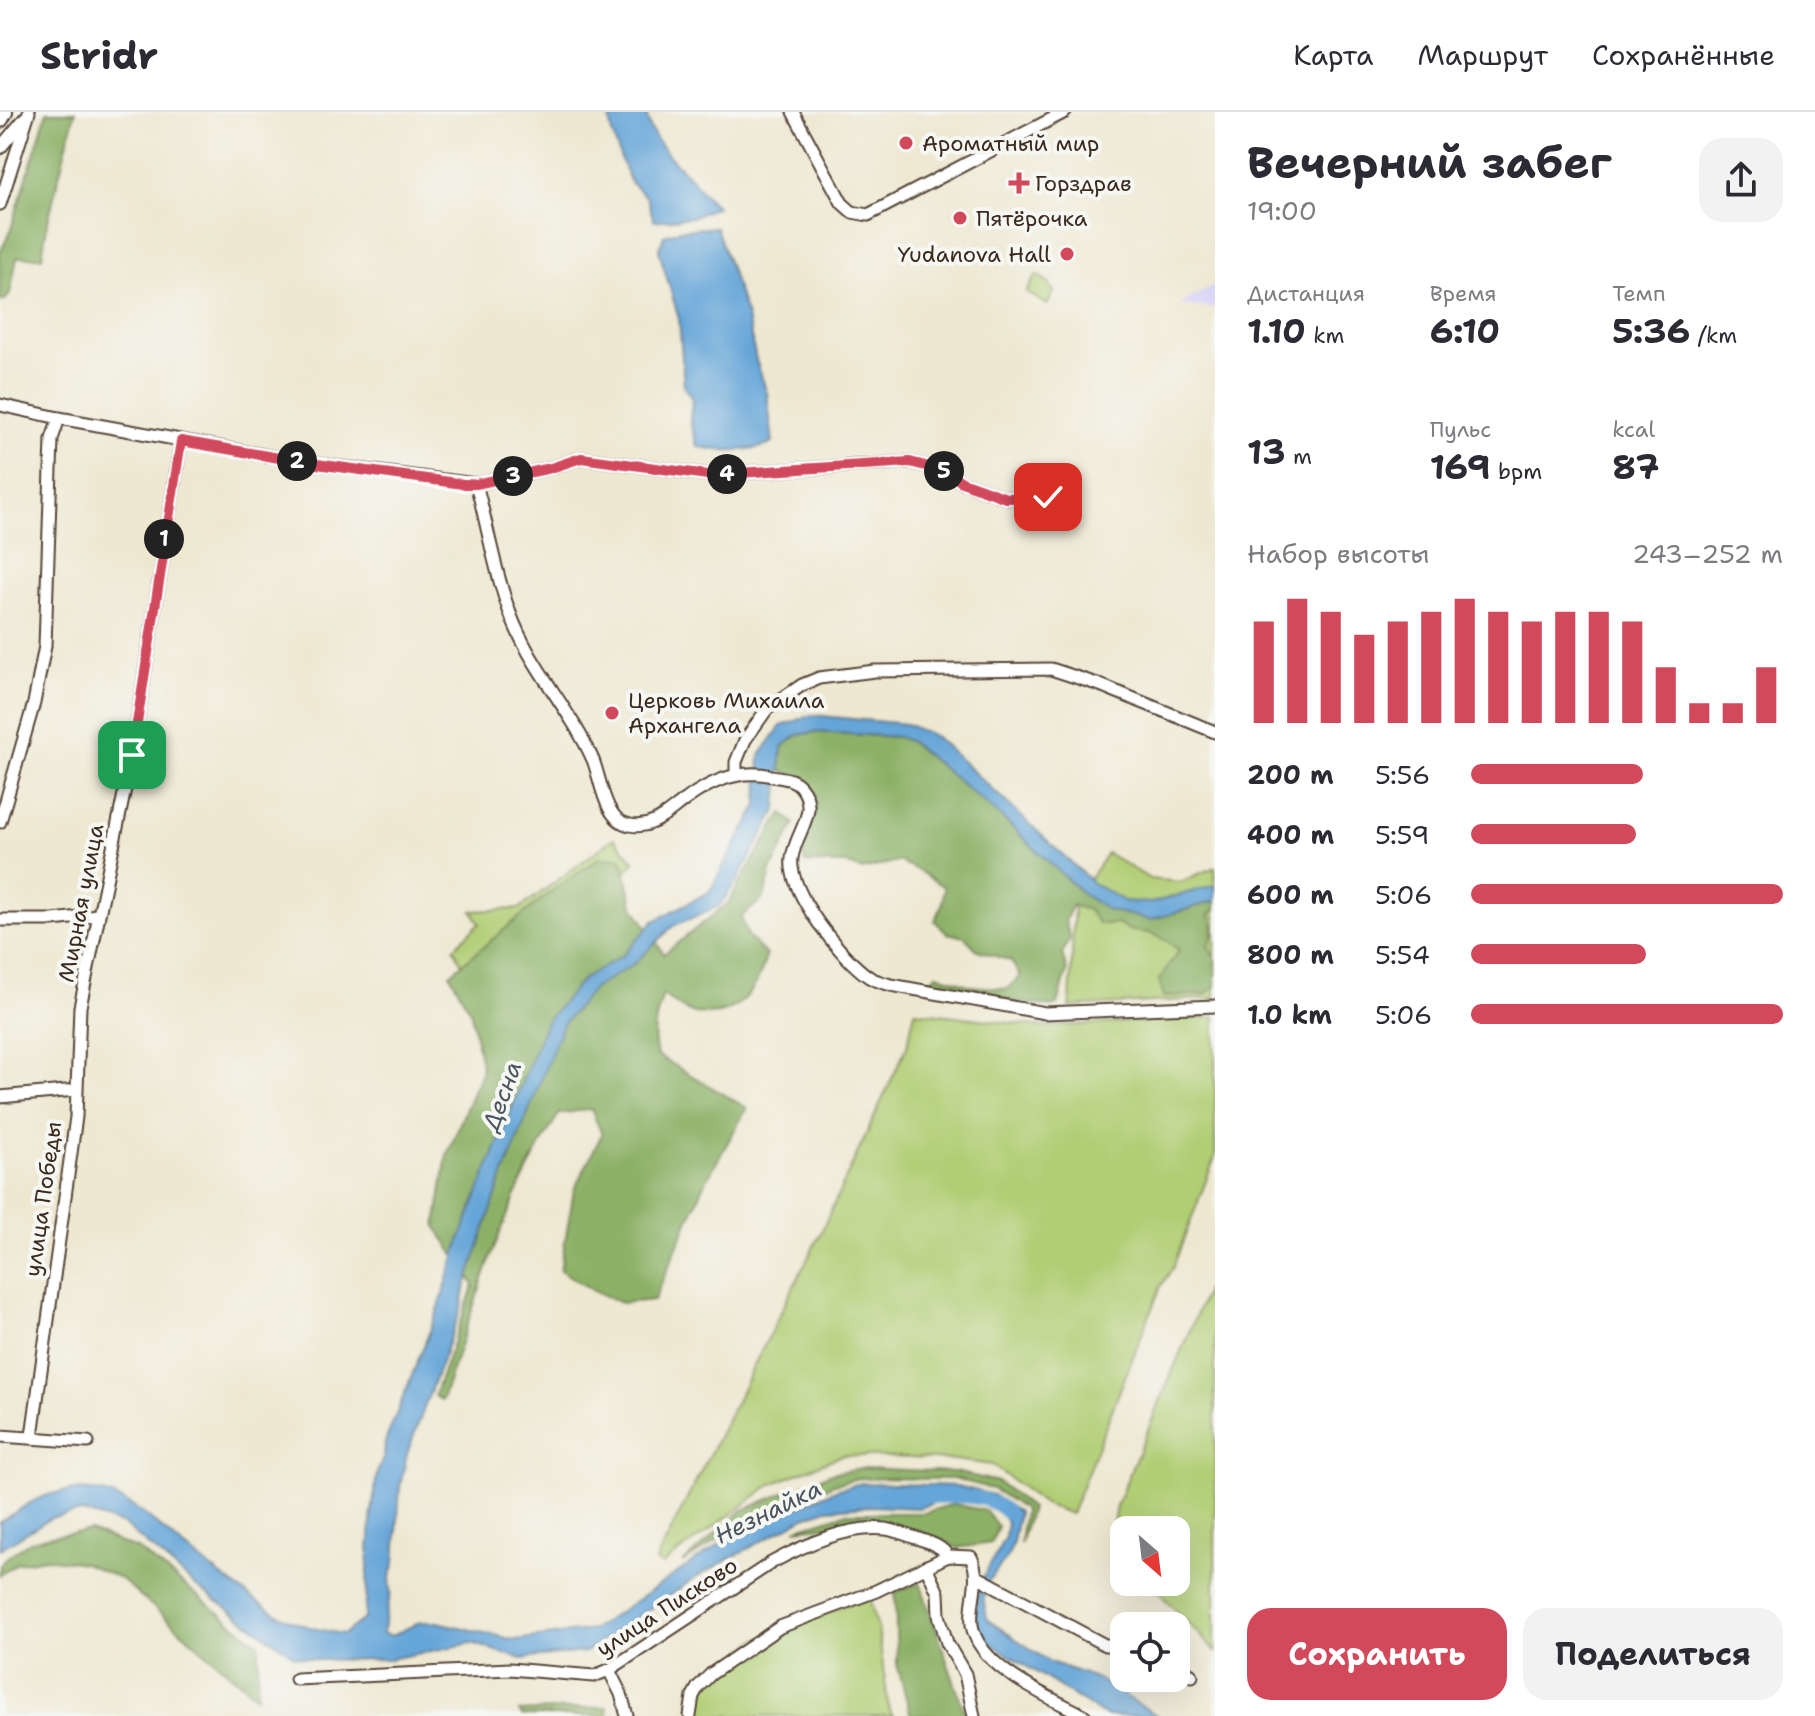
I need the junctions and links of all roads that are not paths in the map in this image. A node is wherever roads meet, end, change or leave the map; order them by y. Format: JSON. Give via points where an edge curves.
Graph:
{"nodes":[{"id":1,"x":4,"y":112,"type":"edge"},
{"id":2,"x":29,"y":112,"type":"edge"},
{"id":3,"x":793,"y":112,"type":"edge"},
{"id":4,"x":1065,"y":112,"type":"edge"},
{"id":5,"x":0,"y":119,"type":"edge"},
{"id":6,"x":0,"y":148,"type":"edge"},
{"id":7,"x":0,"y":204,"type":"edge"},
{"id":8,"x":0,"y":405,"type":"edge"},
{"id":9,"x":59,"y":418,"type":"junction"},
{"id":10,"x":181,"y":441,"type":"junction"},
{"id":11,"x":476,"y":484,"type":"junction"},
{"id":12,"x":1051,"y":504,"type":"dead end"},
{"id":13,"x":1215,"y":732,"type":"edge"},
{"id":14,"x":736,"y":774,"type":"junction"},
{"id":15,"x":0,"y":822,"type":"edge"},
{"id":16,"x":97,"y":915,"type":"junction"},
{"id":17,"x":0,"y":920,"type":"edge"},
{"id":18,"x":1215,"y":1006,"type":"edge"},
{"id":19,"x":76,"y":1090,"type":"junction"},
{"id":20,"x":0,"y":1097,"type":"edge"},
{"id":21,"x":0,"y":1436,"type":"edge"},
{"id":22,"x":32,"y":1436,"type":"junction"},
{"id":23,"x":88,"y":1442,"type":"dead end"},
{"id":24,"x":948,"y":1556,"type":"junction"},
{"id":25,"x":926,"y":1566,"type":"junction"},
{"id":26,"x":982,"y":1580,"type":"junction"},
{"id":27,"x":1110,"y":1645,"type":"edge"},
{"id":28,"x":609,"y":1670,"type":"junction"},
{"id":29,"x":296,"y":1679,"type":"dead end"},
{"id":30,"x":627,"y":1716,"type":"edge"},
{"id":31,"x":690,"y":1716,"type":"edge"},
{"id":32,"x":974,"y":1716,"type":"edge"},
{"id":33,"x":1085,"y":1716,"type":"edge"}],
"edges":[{"from":1,"to":5,"type":"highway"},
{"from":2,"to":6,"type":"street"},
{"from":2,"to":7,"type":"street"},
{"from":3,"to":4,"type":"street","via":[[842,203],[868,215]]},
{"from":8,"to":9,"type":"street"},
{"from":9,"to":10,"type":"street"},
{"from":9,"to":15,"type":"street","via":[[52,439],[45,646]]},
{"from":10,"to":11,"type":"street"},
{"from":10,"to":16,"type":"street","name":"Мирная улица","via":[[132,755]]},
{"from":11,"to":12,"type":"street","via":[[581,458],[708,475],[910,462],[1006,498],[1048,497]]},
{"from":11,"to":14,"type":"street","via":[[510,613],[585,742],[617,820],[629,825],[662,819],[688,797]]},
{"from":13,"to":14,"type":"street","via":[[1051,669],[875,671],[819,678],[767,709],[745,740]]},
{"from":14,"to":18,"type":"street","via":[[757,772],[794,781],[809,797],[792,876],[839,948],[870,978],[1045,1013]]},
{"from":16,"to":17,"type":"street"},
{"from":16,"to":19,"type":"street","name":"Мирная улица","via":[[80,1007]]},
{"from":19,"to":20,"type":"street","name":"улица Победы"},
{"from":19,"to":22,"type":"street","name":"улица Победы"},
{"from":21,"to":22,"type":"street"},
{"from":22,"to":23,"type":"street"},
{"from":24,"to":25,"type":"street"},
{"from":24,"to":26,"type":"street","name":"улица Писково","via":[[971,1557]]},
{"from":24,"to":28,"type":"street","name":"улица Писково","via":[[944,1549],[885,1529],[842,1534],[771,1563]]},
{"from":25,"to":31,"type":"street","via":[[780,1627],[711,1674],[693,1696]]},
{"from":25,"to":32,"type":"street","via":[[938,1593],[947,1643],[965,1674]]},
{"from":26,"to":27,"type":"street"},
{"from":26,"to":33,"type":"street","via":[[972,1625],[983,1650],[1001,1668]]},
{"from":28,"to":29,"type":"street","name":"улица Писково","via":[[594,1676],[510,1669]]},
{"from":28,"to":30,"type":"street"}]}
